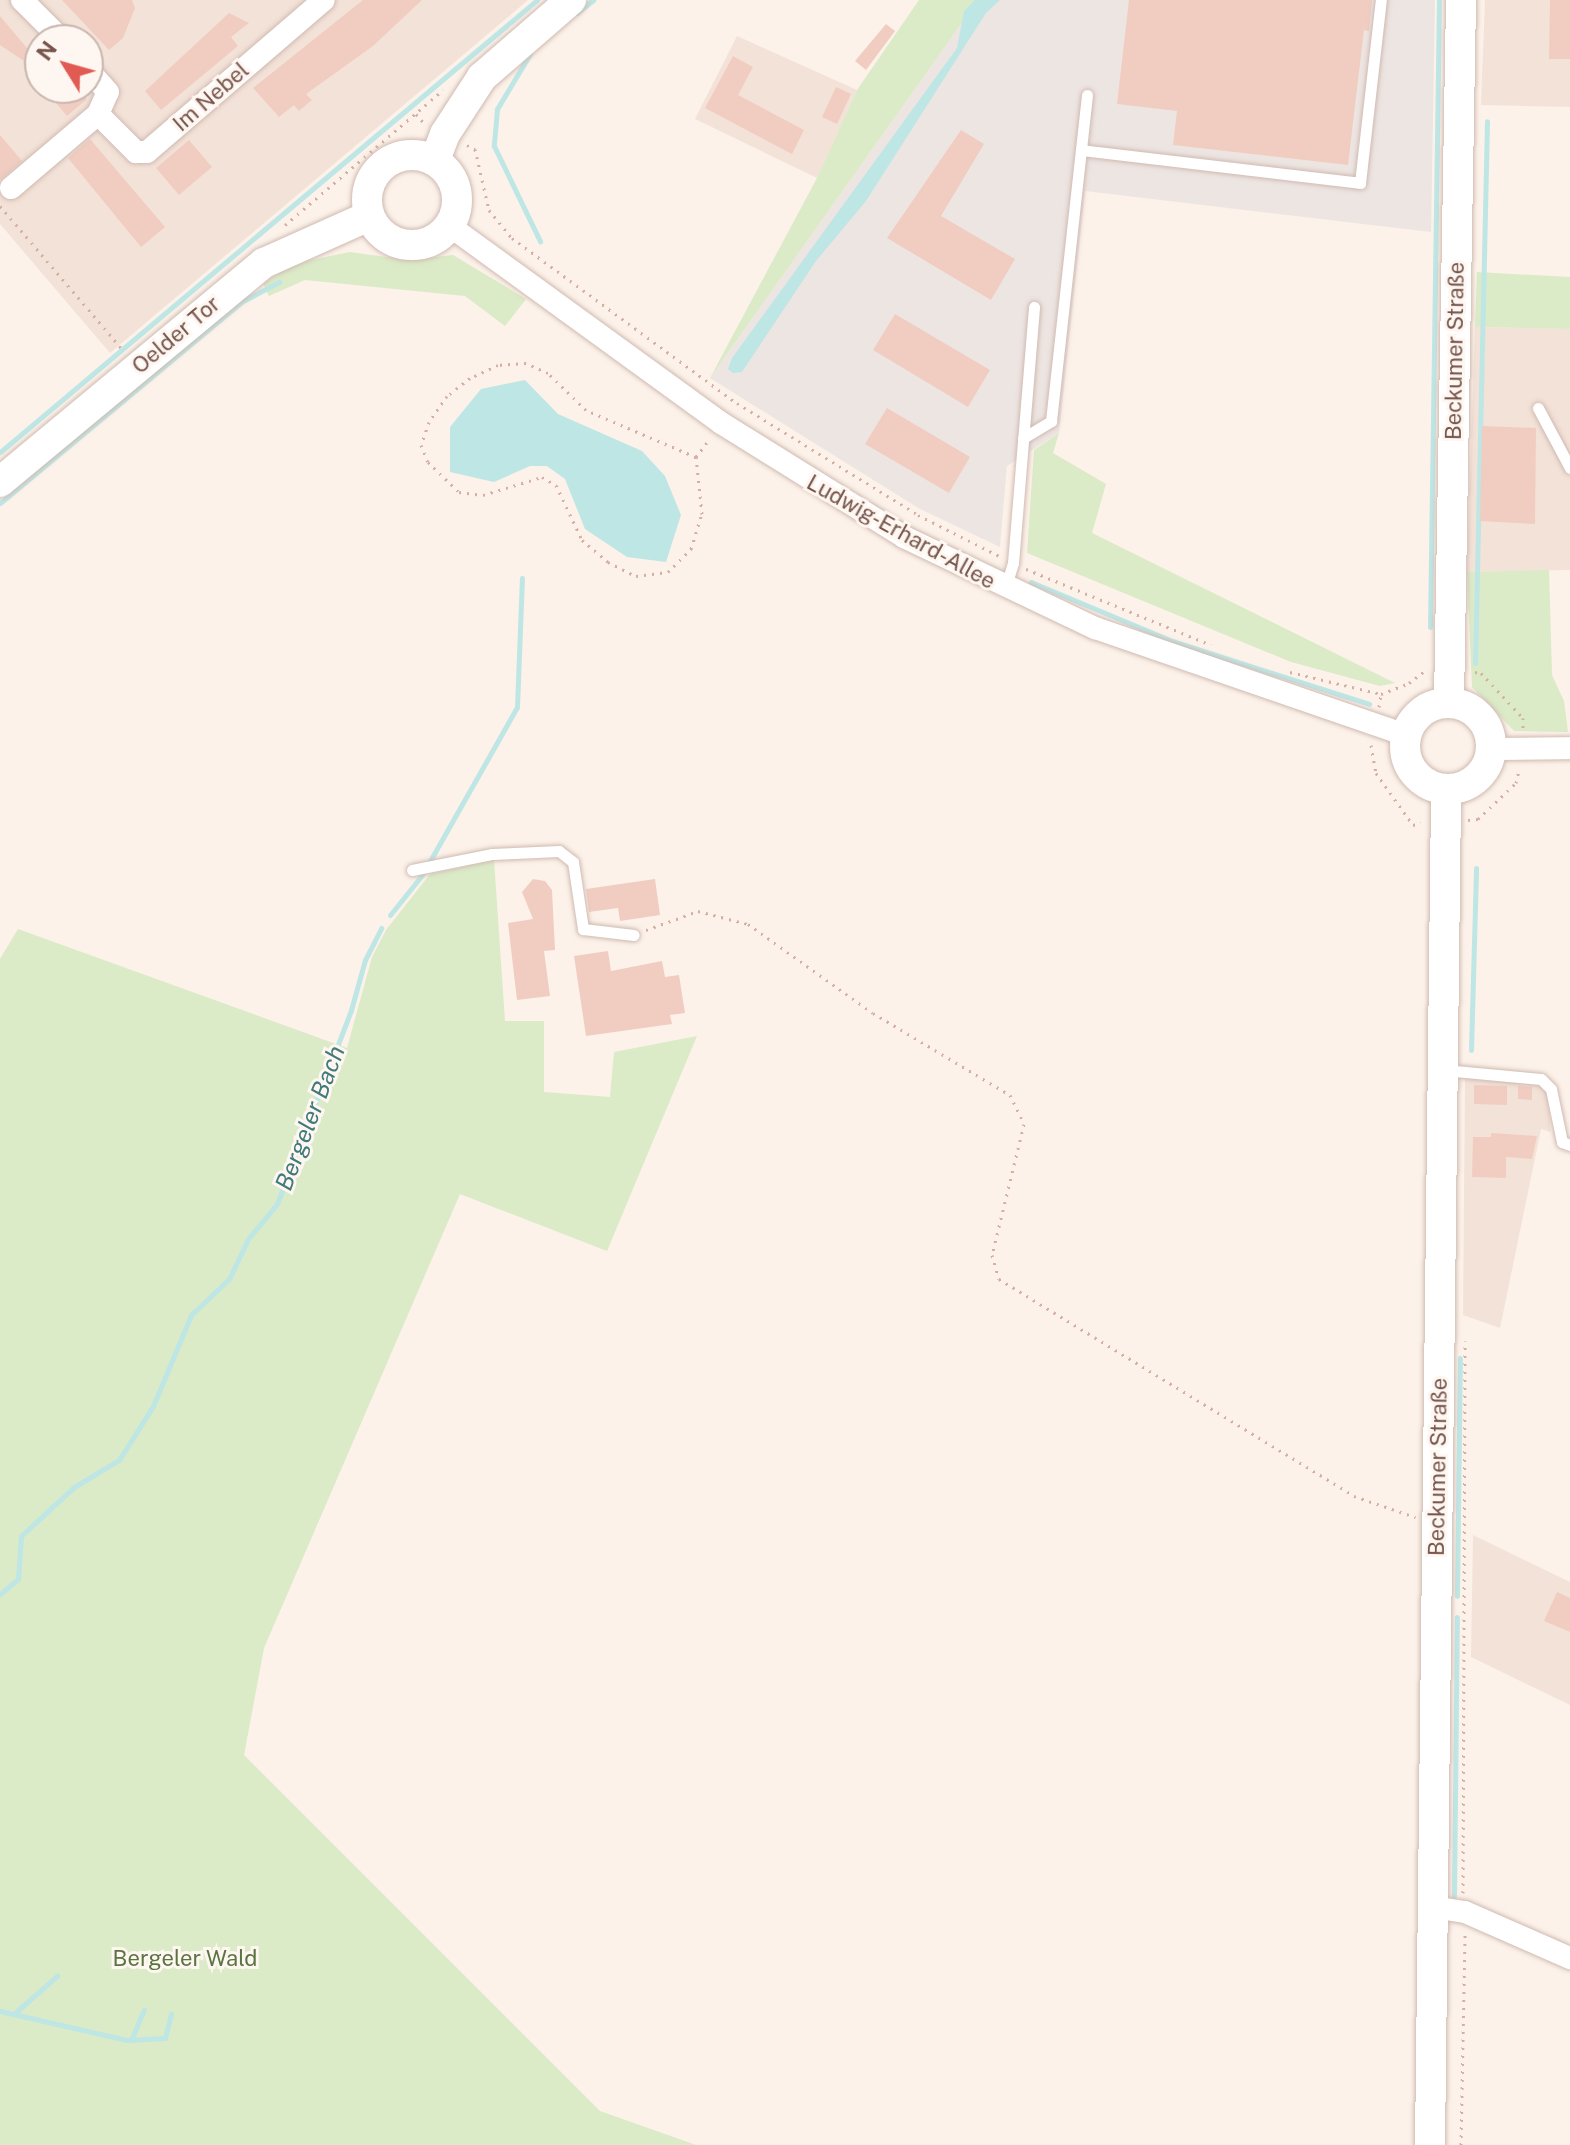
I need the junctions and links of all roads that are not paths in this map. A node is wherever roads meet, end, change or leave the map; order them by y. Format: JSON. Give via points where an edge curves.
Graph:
{"nodes":[{"id":1,"x":22,"y":0,"type":"edge"},
{"id":2,"x":324,"y":0,"type":"edge"},
{"id":3,"x":571,"y":0,"type":"edge"},
{"id":4,"x":1381,"y":0,"type":"edge"},
{"id":5,"x":1461,"y":0,"type":"edge"},
{"id":6,"x":46,"y":24,"type":"edge"},
{"id":7,"x":1087,"y":95,"type":"dead end"},
{"id":8,"x":103,"y":104,"type":"edge"},
{"id":9,"x":98,"y":114,"type":"junction"},
{"id":10,"x":440,"y":147,"type":"junction"},
{"id":11,"x":1081,"y":150,"type":"junction"},
{"id":12,"x":6,"y":197,"type":"edge"},
{"id":13,"x":369,"y":216,"type":"junction"},
{"id":14,"x":450,"y":226,"type":"junction"},
{"id":15,"x":1034,"y":307,"type":"dead end"},
{"id":16,"x":1538,"y":408,"type":"dead end"},
{"id":17,"x":1023,"y":438,"type":"junction"},
{"id":18,"x":1570,"y":468,"type":"edge"},
{"id":19,"x":0,"y":482,"type":"edge"},
{"id":20,"x":1005,"y":589,"type":"junction"},
{"id":21,"x":1449,"y":702,"type":"junction"},
{"id":22,"x":1405,"y":735,"type":"junction"},
{"id":23,"x":1570,"y":748,"type":"edge"},
{"id":24,"x":1491,"y":749,"type":"junction"},
{"id":25,"x":1446,"y":804,"type":"junction"},
{"id":26,"x":412,"y":870,"type":"dead end"},
{"id":27,"x":634,"y":935,"type":"road end"},
{"id":28,"x":1444,"y":1070,"type":"junction"},
{"id":29,"x":1570,"y":1145,"type":"edge"},
{"id":30,"x":1433,"y":1907,"type":"junction"},
{"id":31,"x":1570,"y":1958,"type":"edge"},
{"id":32,"x":1430,"y":2145,"type":"edge"}],
"edges":[{"from":1,"to":6,"type":"street"},
{"from":2,"to":9,"type":"street","name":"Im Nebel","via":[[147,152],[136,152]]},
{"from":3,"to":10,"type":"main road","via":[[482,77]]},
{"from":4,"to":11,"type":"lane","via":[[1360,183]]},
{"from":5,"to":21,"type":"main road","name":"Beckumer Straße","via":[[1437,670]]},
{"from":7,"to":11,"type":"lane"},
{"from":8,"to":9,"type":"street"},
{"from":9,"to":12,"type":"street"},
{"from":10,"to":13,"type":"main road","via":[[390,160],[369,184]]},
{"from":10,"to":14,"type":"main road","via":[[457,190]]},
{"from":11,"to":17,"type":"lane","via":[[1051,421]]},
{"from":13,"to":14,"type":"main road","via":[[397,243],[426,243]]},
{"from":13,"to":19,"type":"main road","name":"Oelder Tor","via":[[264,263]]},
{"from":14,"to":20,"type":"street","name":"Ludwig-Erhard-Allee","via":[[721,423],[904,537]]},
{"from":15,"to":17,"type":"lane"},
{"from":16,"to":18,"type":"lane"},
{"from":17,"to":20,"type":"lane","via":[[1013,563]]},
{"from":20,"to":22,"type":"street","name":"Ludwig-Erhard-Allee","via":[[1218,674]]},
{"from":21,"to":22,"type":"main road","via":[[1430,706],[1415,717]]},
{"from":21,"to":24,"type":"main road","via":[[1475,712],[1484,722]]},
{"from":22,"to":25,"type":"main road","via":[[1404,750],[1418,778]]},
{"from":23,"to":24,"type":"street"},
{"from":24,"to":25,"type":"main road","via":[[1477,778]]},
{"from":25,"to":28,"type":"main road","name":"Beckumer Straße"},
{"from":26,"to":27,"type":"lane","via":[[538,848],[559,851],[573,862],[583,929]]},
{"from":28,"to":29,"type":"lane","via":[[1541,1079],[1551,1089],[1562,1142]]},
{"from":28,"to":30,"type":"main road","name":"Beckumer Straße"},
{"from":30,"to":31,"type":"street","via":[[1465,1912]]},
{"from":30,"to":32,"type":"main road","name":"Beckumer Straße"}]}
